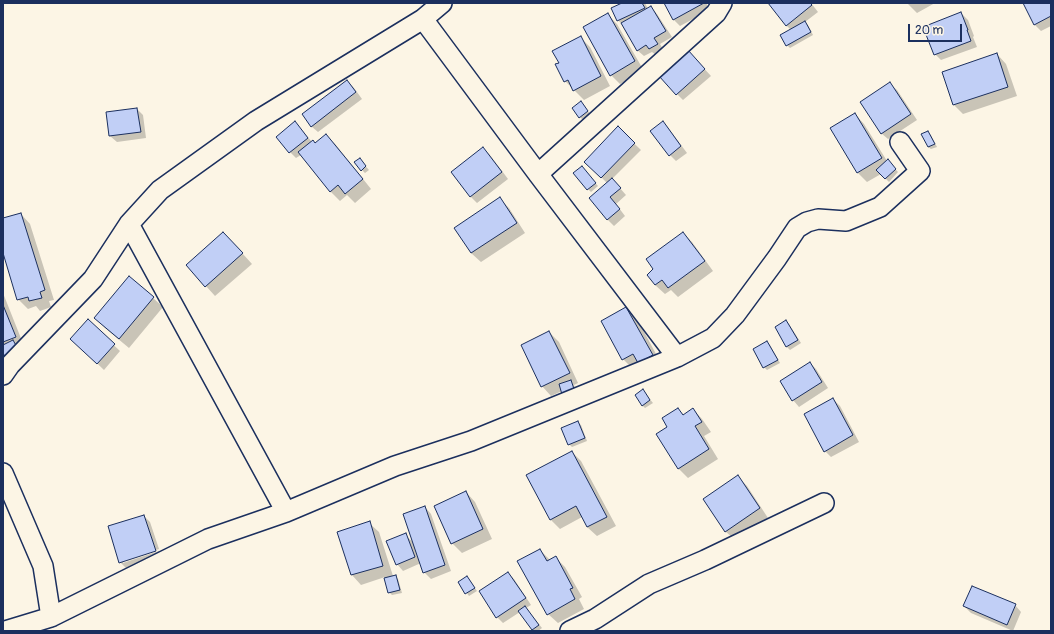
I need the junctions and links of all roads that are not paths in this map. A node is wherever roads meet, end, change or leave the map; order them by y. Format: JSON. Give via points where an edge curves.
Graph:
{"nodes":[{"id":1,"x":442,"y":3,"type":"edge"},
{"id":2,"x":722,"y":3,"type":"edge"},
{"id":3,"x":423,"y":19,"type":"junction"},
{"id":4,"x":900,"y":142,"type":"dead end"},
{"id":5,"x":538,"y":174,"type":"junction"},
{"id":6,"x":129,"y":224,"type":"junction"},
{"id":7,"x":677,"y":357,"type":"junction"},
{"id":8,"x":3,"y":375,"type":"edge"},
{"id":9,"x":3,"y":472,"type":"edge"},
{"id":10,"x":824,"y":503,"type":"dead end"},
{"id":11,"x":286,"y":512,"type":"junction"},
{"id":12,"x":50,"y":617,"type":"junction"},
{"id":13,"x":5,"y":631,"type":"edge"},
{"id":14,"x":570,"y":631,"type":"edge"}],
"edges":[{"from":1,"to":3,"type":"street"},
{"from":2,"to":5,"type":"street","via":[[716,13]]},
{"from":3,"to":5,"type":"street"},
{"from":3,"to":6,"type":"street","via":[[256,121],[160,190]]},
{"from":4,"to":7,"type":"street","via":[[920,171],[880,207],[846,221],[818,219],[797,228],[735,316],[713,338]]},
{"from":5,"to":7,"type":"street"},
{"from":6,"to":8,"type":"street","via":[[93,279]]},
{"from":6,"to":11,"type":"street"},
{"from":7,"to":11,"type":"street","via":[[471,441],[395,466]]},
{"from":9,"to":12,"type":"street","via":[[43,566]]},
{"from":10,"to":14,"type":"street","via":[[649,584],[595,619]]},
{"from":11,"to":12,"type":"street","via":[[208,539]]},
{"from":12,"to":13,"type":"street"}]}
